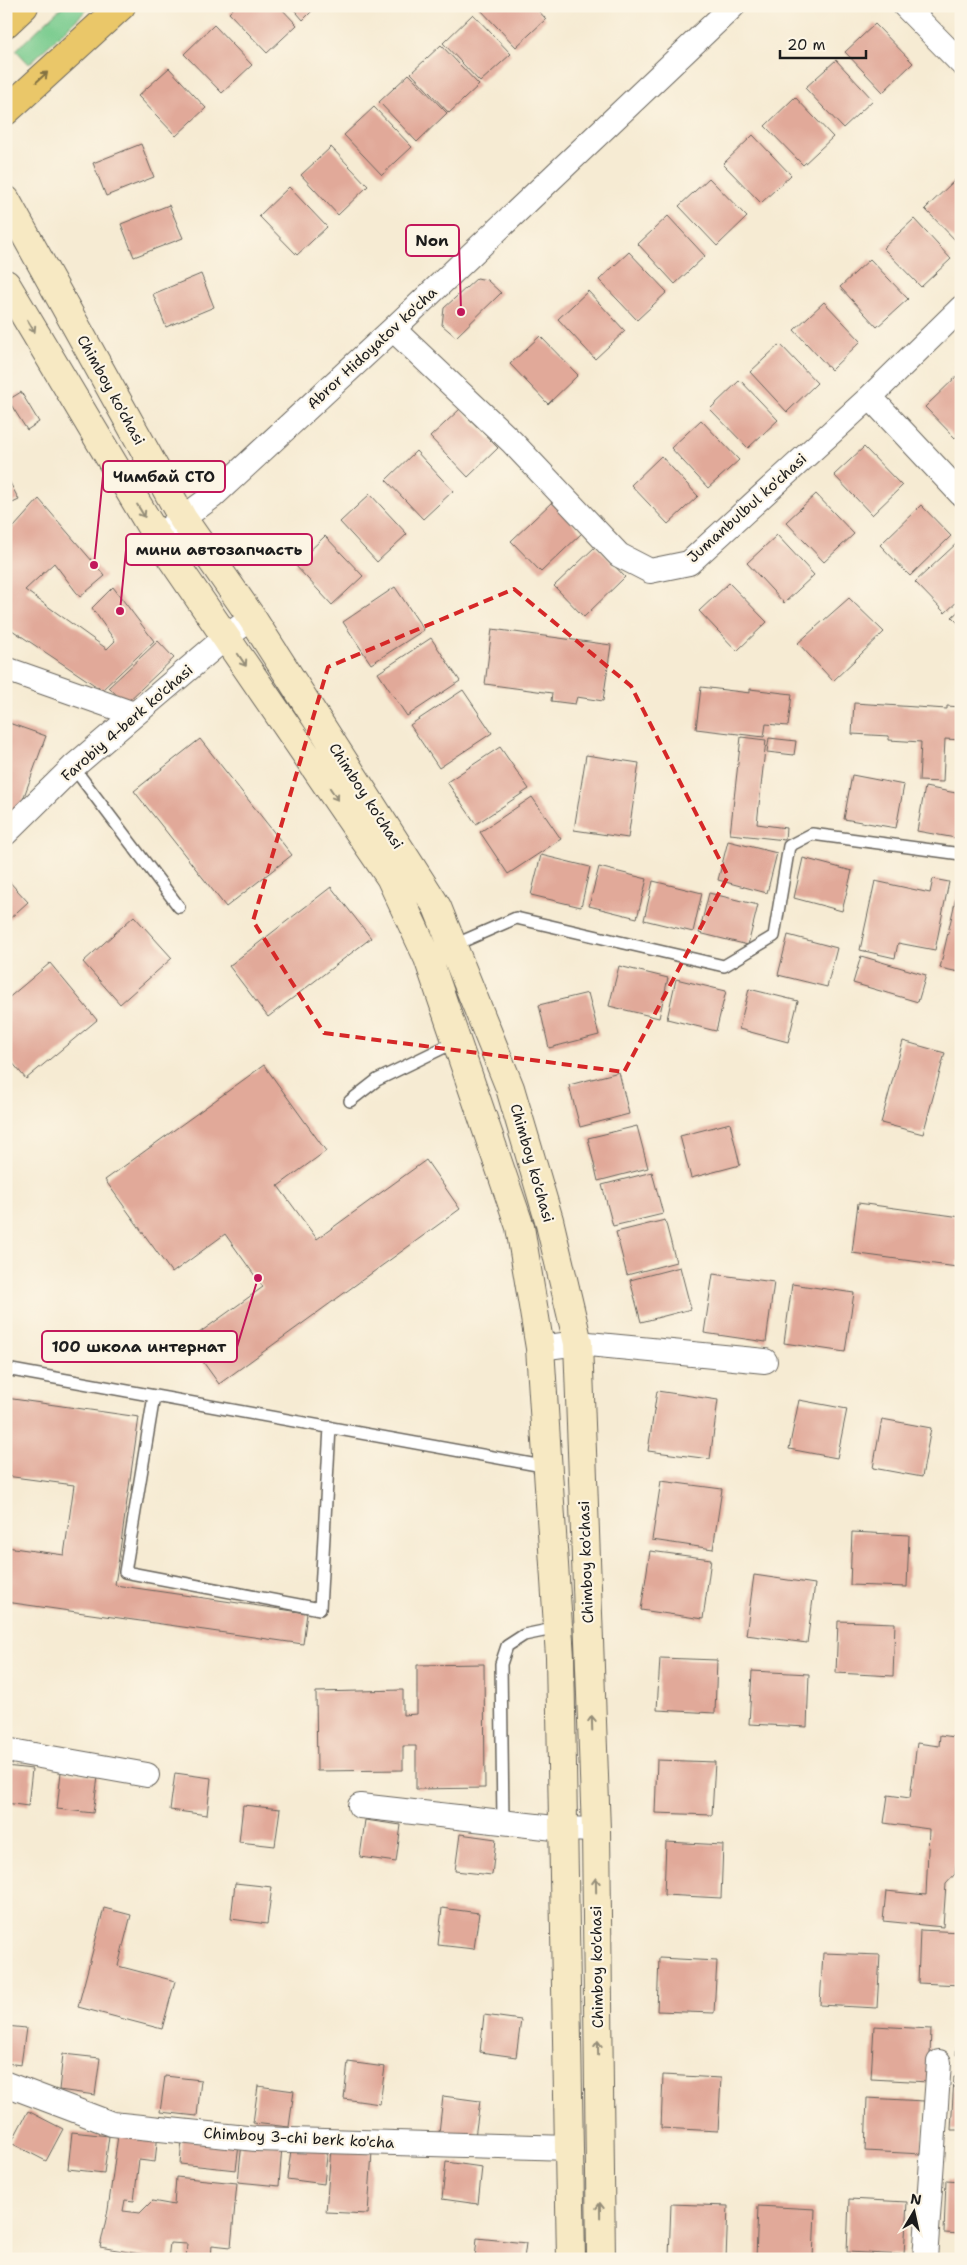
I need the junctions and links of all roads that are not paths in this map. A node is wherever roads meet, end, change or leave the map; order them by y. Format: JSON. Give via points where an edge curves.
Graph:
{"nodes":[{"id":1,"x":24,"y":6,"type":"edge"},
{"id":2,"x":120,"y":6,"type":"edge"},
{"id":3,"x":734,"y":6,"type":"edge"},
{"id":4,"x":905,"y":6,"type":"edge"},
{"id":5,"x":6,"y":23,"type":"edge"},
{"id":6,"x":961,"y":64,"type":"edge"},
{"id":7,"x":6,"y":111,"type":"edge"},
{"id":8,"x":6,"y":200,"type":"edge"},
{"id":9,"x":6,"y":284,"type":"edge"},
{"id":10,"x":961,"y":308,"type":"edge"},
{"id":11,"x":394,"y":329,"type":"junction"},
{"id":12,"x":870,"y":397,"type":"junction"},
{"id":13,"x":961,"y":494,"type":"edge"},
{"id":14,"x":183,"y":519,"type":"junction"},
{"id":15,"x":157,"y":537,"type":"junction"},
{"id":16,"x":252,"y":618,"type":"junction"},
{"id":17,"x":226,"y":637,"type":"junction"},
{"id":18,"x":6,"y":669,"type":"edge"},
{"id":19,"x":134,"y":714,"type":"junction"},
{"id":20,"x":73,"y":767,"type":"junction"},
{"id":21,"x":6,"y":833,"type":"edge"},
{"id":22,"x":961,"y":854,"type":"edge"},
{"id":23,"x":178,"y":907,"type":"dead end"},
{"id":24,"x":440,"y":952,"type":"junction"},
{"id":25,"x":457,"y":1041,"type":"junction"},
{"id":26,"x":350,"y":1101,"type":"dead end"},
{"id":27,"x":578,"y":1342,"type":"junction"},
{"id":28,"x":540,"y":1348,"type":"junction"},
{"id":29,"x":764,"y":1361,"type":"dead end"},
{"id":30,"x":6,"y":1369,"type":"edge"},
{"id":31,"x":154,"y":1396,"type":"junction"},
{"id":32,"x":330,"y":1427,"type":"junction"},
{"id":33,"x":548,"y":1467,"type":"junction"},
{"id":34,"x":558,"y":1628,"type":"junction"},
{"id":35,"x":6,"y":1750,"type":"edge"},
{"id":36,"x":146,"y":1775,"type":"dead end"},
{"id":37,"x":360,"y":1806,"type":"dead end"},
{"id":38,"x":503,"y":1822,"type":"junction"},
{"id":39,"x":563,"y":1828,"type":"junction"},
{"id":40,"x":596,"y":1830,"type":"junction"},
{"id":41,"x":939,"y":2062,"type":"dead end"},
{"id":42,"x":6,"y":2084,"type":"edge"},
{"id":43,"x":569,"y":2148,"type":"junction"},
{"id":44,"x":571,"y":2259,"type":"edge"},
{"id":45,"x":601,"y":2259,"type":"edge"},
{"id":46,"x":925,"y":2259,"type":"edge"}],
"edges":[{"from":1,"to":5,"type":"highway"},
{"from":7,"to":2,"type":"highway","one_way":true},
{"from":3,"to":11,"type":"street","name":"Abror Hidoyatov ko'cha"},
{"from":4,"to":6,"type":"street"},
{"from":8,"to":14,"type":"main road","name":"Chimboy ko'chasi"},
{"from":9,"to":15,"type":"main road","name":"Chimboy ko'chasi","one_way":true},
{"from":10,"to":12,"type":"street","name":"Jumanbulbul ko'chasi"},
{"from":11,"to":12,"type":"street","name":"Jumanbulbul ko'chasi","via":[[512,442],[619,556],[650,571],[689,563]]},
{"from":11,"to":14,"type":"street","name":"Abror Hidoyatov ko'cha","via":[[213,496]]},
{"from":12,"to":13,"type":"street"},
{"from":14,"to":15,"type":"street","name":"Abror Hidoyatov ko'cha"},
{"from":14,"to":16,"type":"main road","name":"Chimboy ko'chasi"},
{"from":15,"to":17,"type":"main road","name":"Chimboy ko'chasi"},
{"from":16,"to":17,"type":"street","name":"Farobiy 4-berk ko'chasi"},
{"from":16,"to":24,"type":"main road","name":"Chimboy ko'chasi","via":[[437,907]]},
{"from":17,"to":19,"type":"street","name":"Farobiy 4-berk ko'chasi"},
{"from":17,"to":24,"type":"main road","name":"Chimboy ko'chasi","one_way":true},
{"from":18,"to":19,"type":"street"},
{"from":19,"to":20,"type":"street","name":"Farobiy 4-berk ko'chasi"},
{"from":20,"to":21,"type":"street","name":"Farobiy 4-berk ko'chasi"},
{"from":20,"to":23,"type":"lane"},
{"from":22,"to":24,"type":"lane","via":[[812,834],[789,846],[774,936],[724,966],[516,918]]},
{"from":24,"to":25,"type":"main road","name":"Chimboy ko'chasi"},
{"from":24,"to":27,"type":"main road","name":"Chimboy ko'chasi","via":[[510,1088],[549,1220]]},
{"from":25,"to":26,"type":"lane","via":[[377,1080]]},
{"from":25,"to":28,"type":"main road","name":"Chimboy ko'chasi","via":[[520,1227]]},
{"from":27,"to":28,"type":"street"},
{"from":27,"to":29,"type":"street"},
{"from":40,"to":27,"type":"main road","name":"Chimboy ko'chasi","one_way":true},
{"from":28,"to":33,"type":"main road","name":"Chimboy ko'chasi"},
{"from":30,"to":31,"type":"lane"},
{"from":31,"to":32,"type":"lane"},
{"from":31,"to":32,"type":"lane","via":[[125,1572],[320,1609]]},
{"from":32,"to":33,"type":"lane"},
{"from":33,"to":34,"type":"main road","name":"Chimboy ko'chasi"},
{"from":34,"to":38,"type":"lane","via":[[524,1635],[507,1646],[502,1664]]},
{"from":34,"to":39,"type":"main road","name":"Chimboy ko'chasi"},
{"from":35,"to":36,"type":"street"},
{"from":37,"to":38,"type":"street"},
{"from":38,"to":39,"type":"street"},
{"from":39,"to":40,"type":"street"},
{"from":39,"to":43,"type":"main road","name":"Chimboy ko'chasi"},
{"from":45,"to":40,"type":"main road","name":"Chimboy ko'chasi","one_way":true},
{"from":41,"to":46,"type":"street"},
{"from":42,"to":43,"type":"street","name":"Chimboy 3-chi berk ko'cha","via":[[112,2124],[256,2139]]},
{"from":43,"to":44,"type":"main road","name":"Chimboy ko'chasi"}]}
